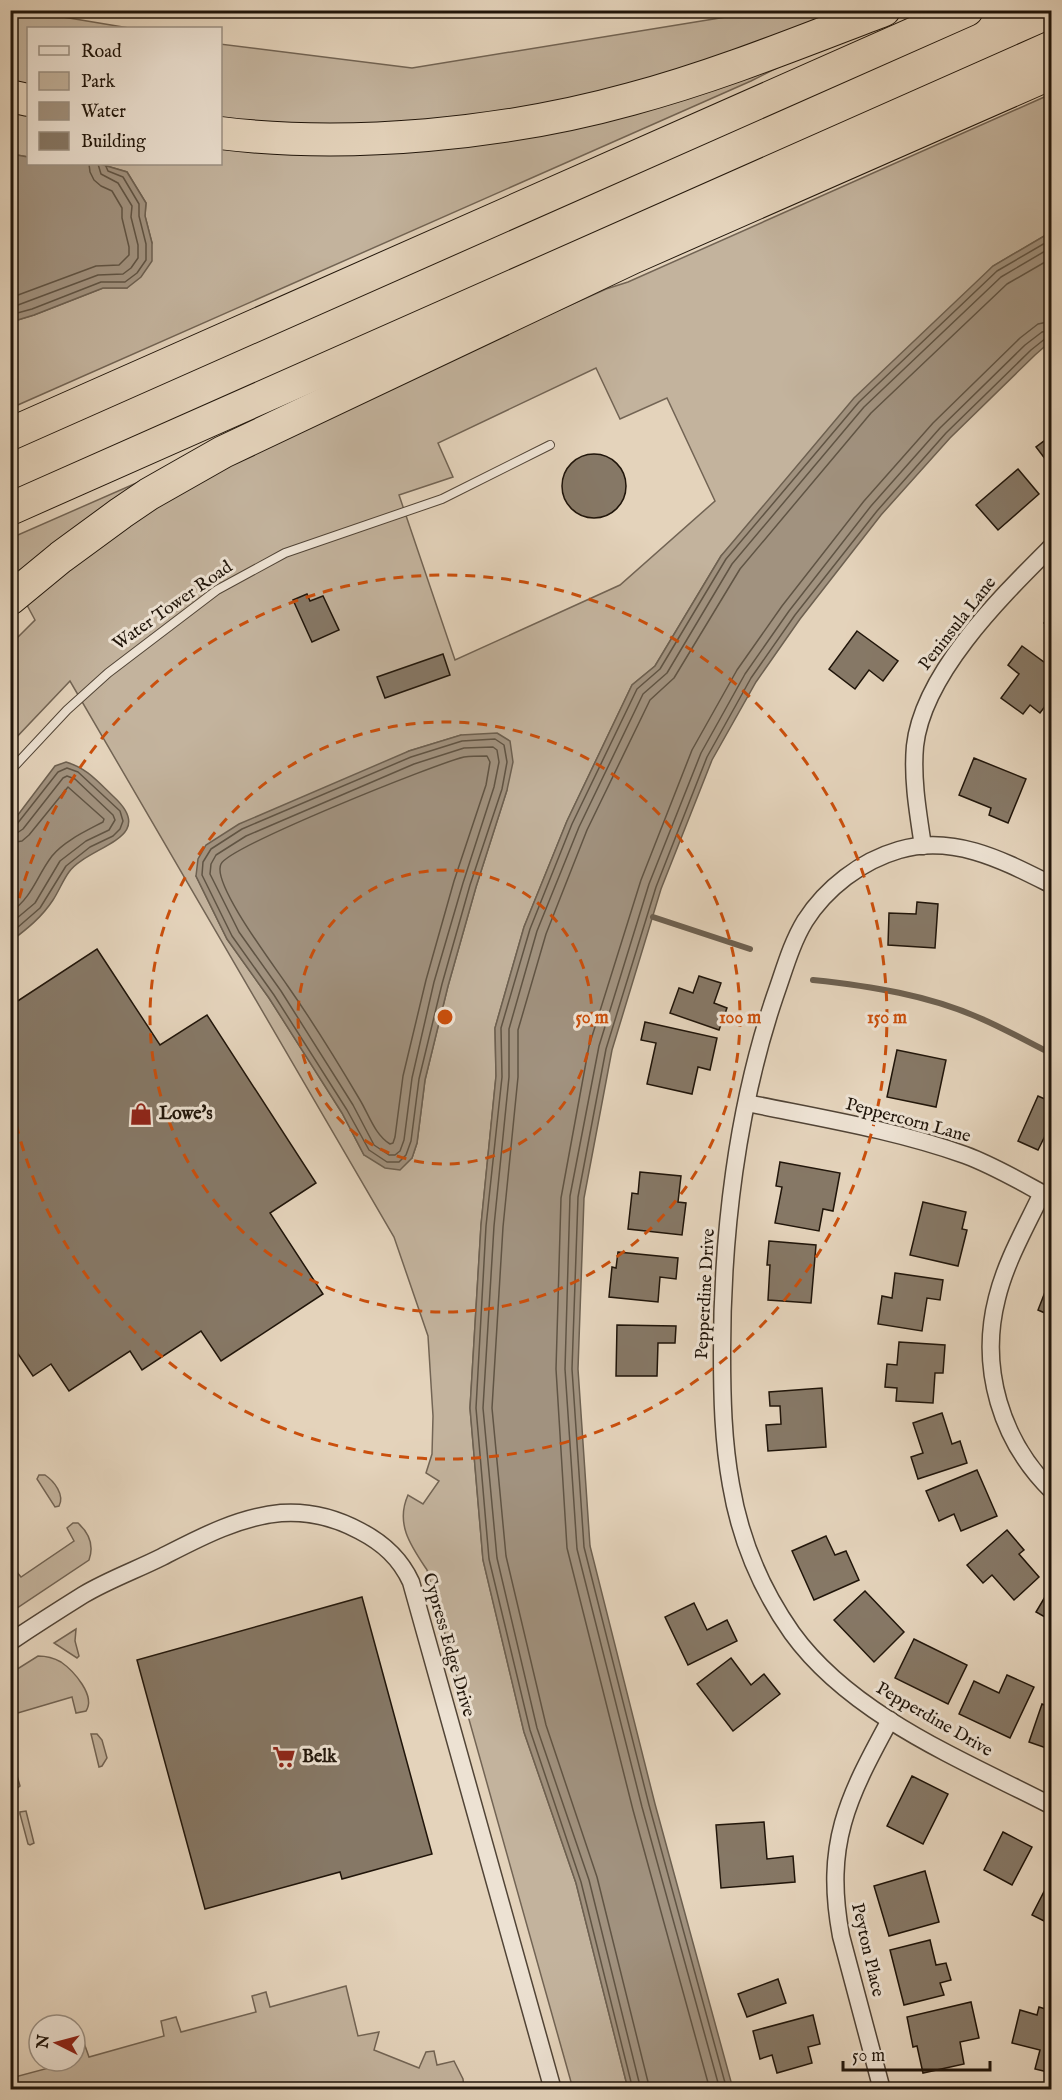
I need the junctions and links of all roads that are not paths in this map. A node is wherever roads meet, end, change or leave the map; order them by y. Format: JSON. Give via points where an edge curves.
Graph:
{"nodes":[{"id":1,"x":884,"y":10,"type":"edge"},
{"id":2,"x":967,"y":10,"type":"edge"},
{"id":3,"x":1052,"y":47,"type":"edge"},
{"id":4,"x":1052,"y":67,"type":"edge"},
{"id":5,"x":10,"y":96,"type":"edge"},
{"id":6,"x":27,"y":100,"type":"edge"},
{"id":7,"x":222,"y":133,"type":"edge"},
{"id":8,"x":10,"y":434,"type":"edge"},
{"id":9,"x":550,"y":445,"type":"dead end"},
{"id":10,"x":10,"y":509,"type":"edge"},
{"id":11,"x":1052,"y":546,"type":"edge"},
{"id":12,"x":10,"y":599,"type":"edge"},
{"id":13,"x":10,"y":771,"type":"edge"},
{"id":14,"x":923,"y":846,"type":"junction"},
{"id":15,"x":1052,"y":885,"type":"edge"},
{"id":16,"x":747,"y":1103,"type":"junction"},
{"id":17,"x":1047,"y":1196,"type":"edge"},
{"id":18,"x":1052,"y":1491,"type":"edge"},
{"id":19,"x":10,"y":1642,"type":"edge"},
{"id":20,"x":890,"y":1720,"type":"junction"},
{"id":21,"x":1052,"y":1806,"type":"edge"},
{"id":22,"x":553,"y":2090,"type":"edge"},
{"id":23,"x":882,"y":2090,"type":"edge"}],
"edges":[{"from":1,"to":7,"type":"highway","via":[[688,82],[529,122],[408,136]]},
{"from":2,"to":8,"type":"highway"},
{"from":3,"to":10,"type":"highway"},
{"from":4,"to":12,"type":"highway","via":[[1038,79],[634,257],[223,452],[121,513]]},
{"from":5,"to":6,"type":"highway"},
{"from":9,"to":13,"type":"lane","name":"Water Tower Road","via":[[442,499],[285,553],[217,590],[108,673]]},
{"from":11,"to":14,"type":"street","name":"Peninsula Lane","via":[[998,602],[940,675],[929,695],[914,756]]},
{"from":14,"to":15,"type":"street","name":"Pepperdine Drive","via":[[982,852]]},
{"from":14,"to":16,"type":"street","name":"Pepperdine Drive","via":[[887,854],[858,870],[827,894],[804,922],[773,1001]]},
{"from":16,"to":17,"type":"street","name":"Peppercorn Lane","via":[[948,1149]]},
{"from":16,"to":20,"type":"street","name":"Pepperdine Drive","via":[[730,1202],[722,1316],[724,1430],[735,1506],[757,1571],[794,1635],[846,1689]]},
{"from":17,"to":18,"type":"street","via":[[1003,1278],[993,1319],[991,1356],[996,1391],[1013,1440],[1031,1470]]},
{"from":19,"to":22,"type":"street","name":"Cypress Edge Drive","via":[[85,1594],[202,1537],[253,1517],[281,1513],[320,1515],[378,1541],[394,1555],[411,1582]]},
{"from":20,"to":21,"type":"street","name":"Pepperdine Drive"},
{"from":20,"to":23,"type":"street","name":"Peyton Place","via":[[849,1800],[838,1839],[834,1878],[841,1936]]}]}
